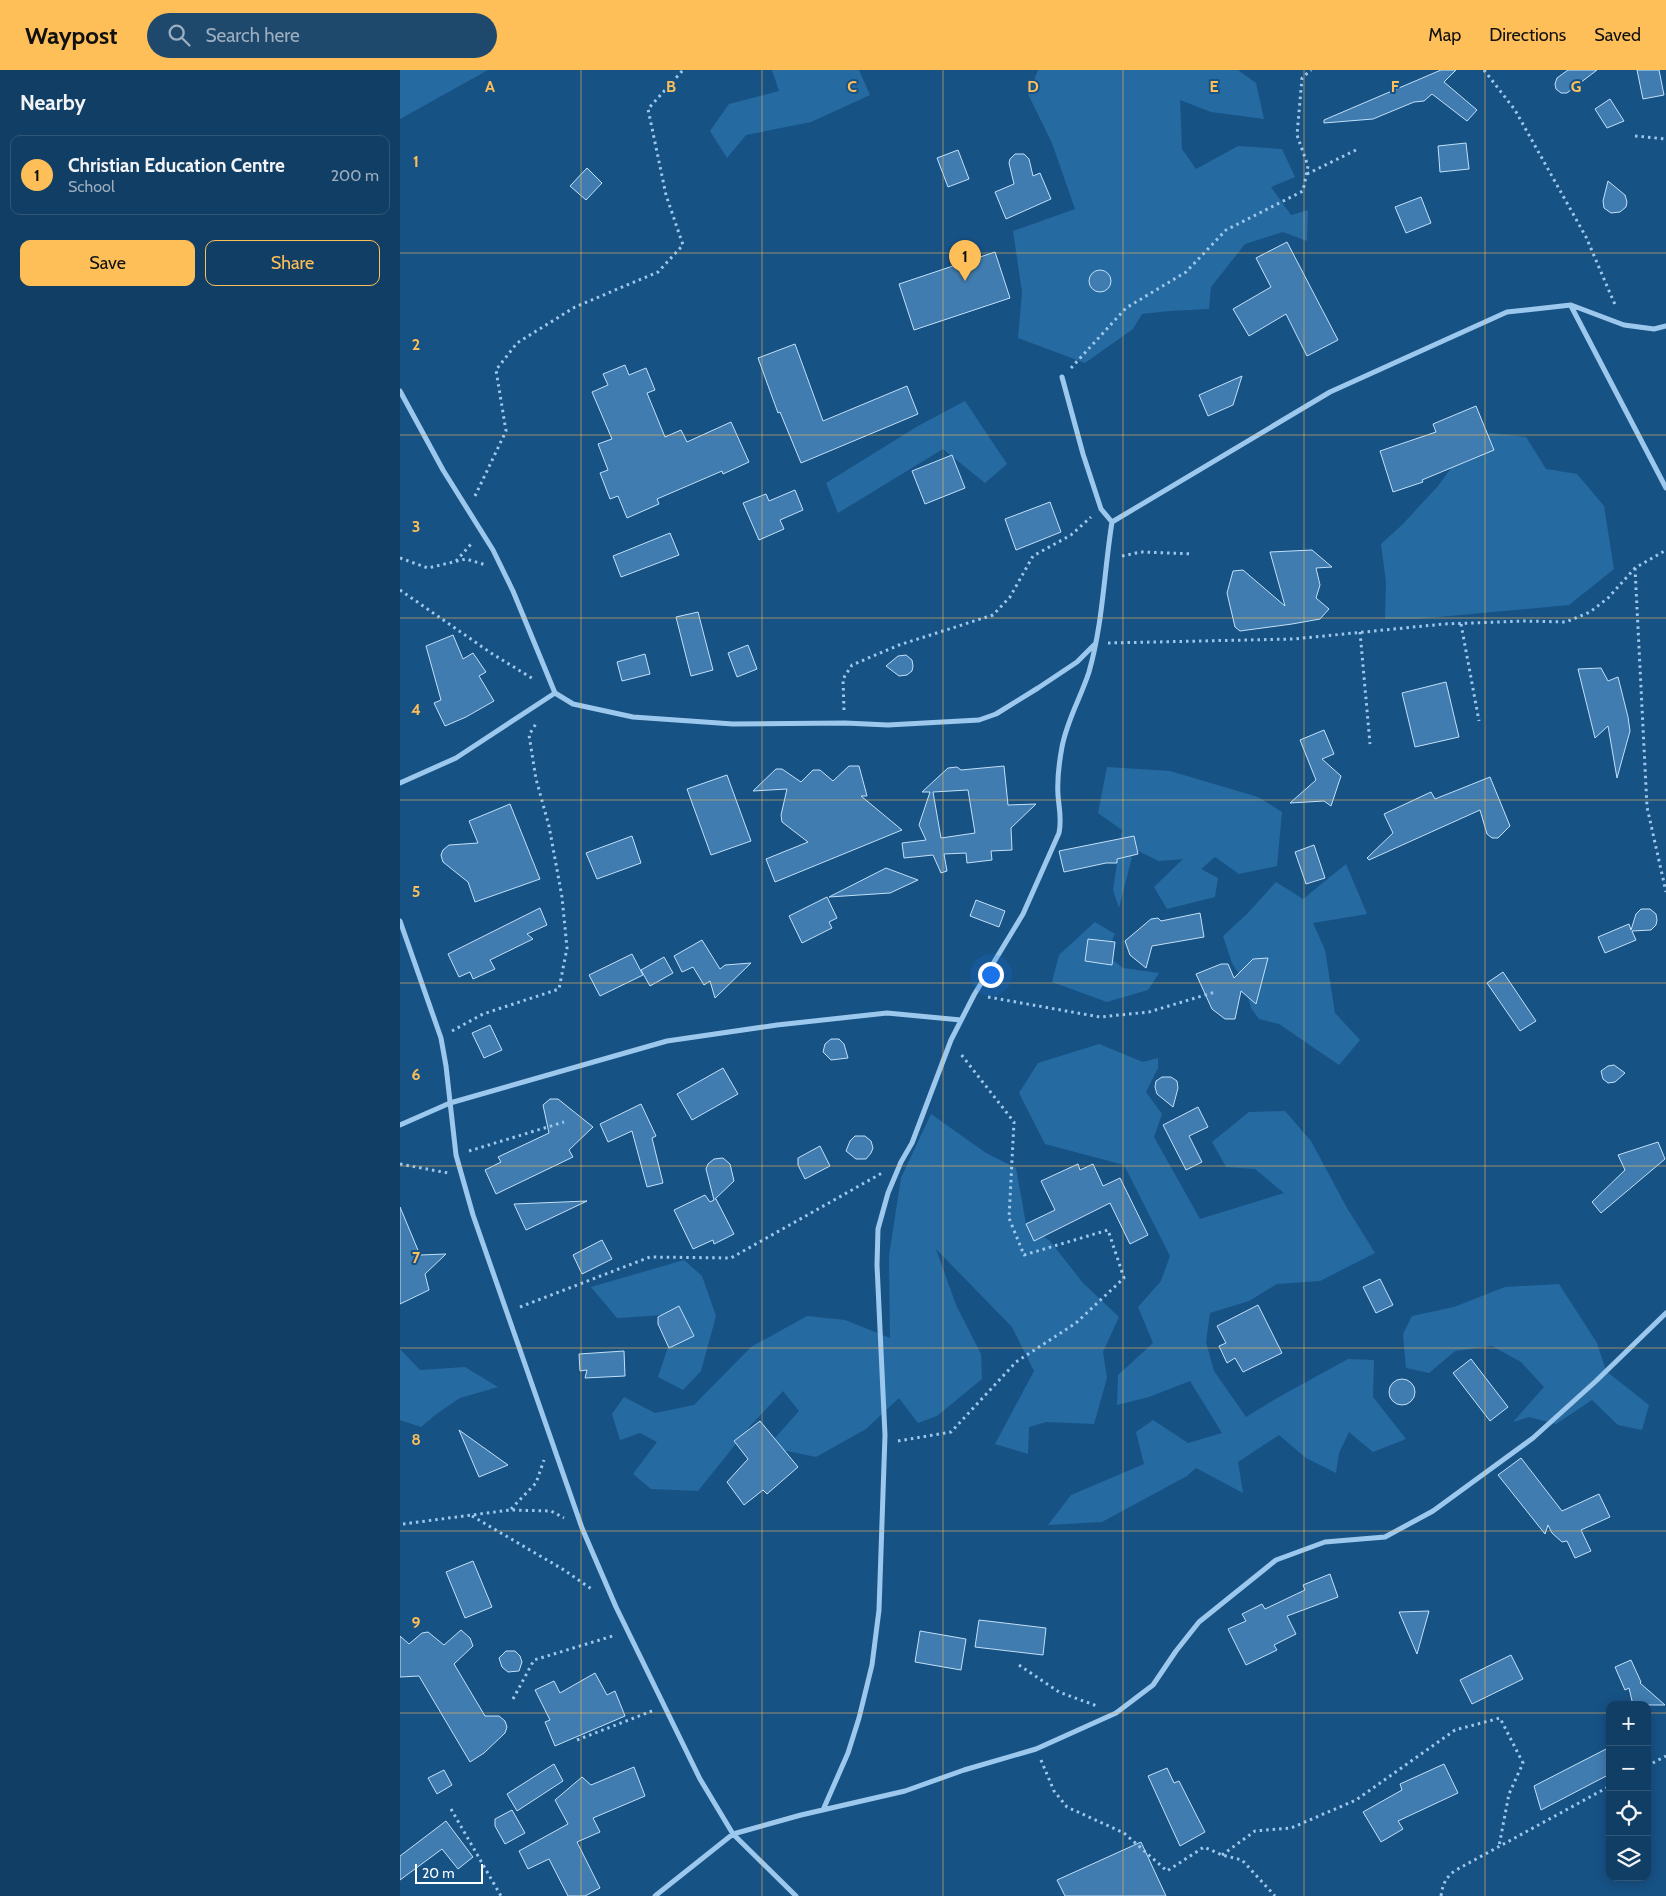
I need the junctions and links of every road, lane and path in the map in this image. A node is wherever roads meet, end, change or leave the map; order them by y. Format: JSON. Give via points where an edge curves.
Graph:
{"nodes":[{"id":1,"x":683,"y":70,"type":"edge"},
{"id":2,"x":1311,"y":70,"type":"edge"},
{"id":3,"x":1484,"y":70,"type":"edge"},
{"id":4,"x":1635,"y":136,"type":"dead end"},
{"id":5,"x":1666,"y":139,"type":"edge"},
{"id":6,"x":1358,"y":149,"type":"dead end"},
{"id":7,"x":1306,"y":174,"type":"junction"},
{"id":8,"x":1571,"y":305,"type":"junction"},
{"id":9,"x":1624,"y":325,"type":"junction"},
{"id":10,"x":1666,"y":326,"type":"edge"},
{"id":11,"x":1062,"y":377,"type":"joint"},
{"id":12,"x":400,"y":391,"type":"edge"},
{"id":13,"x":1666,"y":488,"type":"edge"},
{"id":14,"x":1102,"y":509,"type":"junction"},
{"id":15,"x":468,"y":510,"type":"junction"},
{"id":16,"x":1112,"y":522,"type":"junction"},
{"id":17,"x":480,"y":530,"type":"junction"},
{"id":18,"x":1666,"y":550,"type":"edge"},
{"id":19,"x":1193,"y":554,"type":"dead end"},
{"id":20,"x":400,"y":558,"type":"edge"},
{"id":21,"x":1106,"y":558,"type":"junction"},
{"id":22,"x":456,"y":561,"type":"junction"},
{"id":23,"x":488,"y":566,"type":"dead end"},
{"id":24,"x":1635,"y":568,"type":"junction"},
{"id":25,"x":400,"y":590,"type":"edge"},
{"id":26,"x":1461,"y":624,"type":"junction"},
{"id":27,"x":1360,"y":632,"type":"junction"},
{"id":28,"x":1095,"y":644,"type":"junction"},
{"id":29,"x":555,"y":693,"type":"junction"},
{"id":30,"x":540,"y":718,"type":"dead end"},
{"id":31,"x":1479,"y":721,"type":"dead end"},
{"id":32,"x":845,"y":723,"type":"junction"},
{"id":33,"x":1370,"y":744,"type":"dead end"},
{"id":34,"x":400,"y":783,"type":"edge"},
{"id":35,"x":1666,"y":892,"type":"edge"},
{"id":36,"x":400,"y":921,"type":"edge"},
{"id":37,"x":1215,"y":992,"type":"dead end"},
{"id":38,"x":974,"y":995,"type":"junction"},
{"id":39,"x":961,"y":1020,"type":"junction"},
{"id":40,"x":441,"y":1038,"type":"junction"},
{"id":41,"x":951,"y":1040,"type":"junction"},
{"id":42,"x":450,"y":1103,"type":"junction"},
{"id":43,"x":564,"y":1122,"type":"dead end"},
{"id":44,"x":400,"y":1125,"type":"edge"},
{"id":45,"x":456,"y":1155,"type":"junction"},
{"id":46,"x":901,"y":1162,"type":"junction"},
{"id":47,"x":400,"y":1164,"type":"edge"},
{"id":48,"x":462,"y":1173,"type":"junction"},
{"id":49,"x":508,"y":1312,"type":"junction"},
{"id":50,"x":1666,"y":1313,"type":"edge"},
{"id":51,"x":551,"y":1440,"type":"junction"},
{"id":52,"x":885,"y":1443,"type":"junction"},
{"id":53,"x":510,"y":1510,"type":"junction"},
{"id":54,"x":472,"y":1516,"type":"junction"},
{"id":55,"x":403,"y":1524,"type":"dead end"},
{"id":56,"x":582,"y":1528,"type":"junction"},
{"id":57,"x":594,"y":1591,"type":"dead end"},
{"id":58,"x":627,"y":1631,"type":"junction"},
{"id":59,"x":1019,"y":1665,"type":"dead end"},
{"id":60,"x":513,"y":1699,"type":"dead end"},
{"id":61,"x":664,"y":1706,"type":"junction"},
{"id":62,"x":1116,"y":1713,"type":"junction"},
{"id":63,"x":577,"y":1740,"type":"dead end"},
{"id":64,"x":1036,"y":1749,"type":"junction"},
{"id":65,"x":1666,"y":1756,"type":"edge"},
{"id":66,"x":1651,"y":1764,"type":"edge"},
{"id":67,"x":1606,"y":1788,"type":"edge"},
{"id":68,"x":451,"y":1808,"type":"dead end"},
{"id":69,"x":823,"y":1810,"type":"junction"},
{"id":70,"x":733,"y":1834,"type":"junction"},
{"id":71,"x":1499,"y":1846,"type":"junction"},
{"id":72,"x":1222,"y":1855,"type":"junction"},
{"id":73,"x":502,"y":1896,"type":"edge"},
{"id":74,"x":655,"y":1896,"type":"edge"},
{"id":75,"x":796,"y":1896,"type":"edge"},
{"id":76,"x":1275,"y":1896,"type":"edge"},
{"id":77,"x":1441,"y":1896,"type":"edge"}],
"edges":[{"from":1,"to":15,"type":"path","via":[[648,109],[666,195],[683,245],[658,272],[575,307],[517,343],[496,370],[506,431]]},
{"from":2,"to":7,"type":"path","via":[[1302,78],[1297,136],[1308,166]]},
{"from":3,"to":9,"type":"path","via":[[1514,110],[1586,237]]},
{"from":4,"to":5,"type":"path"},
{"from":6,"to":7,"type":"path"},
{"from":7,"to":11,"type":"path","via":[[1303,191],[1226,230],[1186,272],[1126,308]]},
{"from":8,"to":9,"type":"street"},
{"from":8,"to":13,"type":"street"},
{"from":8,"to":16,"type":"street","via":[[1507,312],[1330,392]]},
{"from":9,"to":10,"type":"street","via":[[1654,329]]},
{"from":11,"to":14,"type":"street"},
{"from":12,"to":15,"type":"street"},
{"from":14,"to":16,"type":"street"},
{"from":14,"to":32,"type":"path","via":[[1070,535],[1033,556],[1010,597],[993,615],[899,645],[852,665],[843,679]]},
{"from":15,"to":17,"type":"street"},
{"from":16,"to":21,"type":"street"},
{"from":17,"to":22,"type":"path"},
{"from":17,"to":29,"type":"street","via":[[513,591]]},
{"from":18,"to":24,"type":"path"},
{"from":19,"to":21,"type":"path","via":[[1141,552]]},
{"from":20,"to":22,"type":"path","via":[[428,568]]},
{"from":21,"to":28,"type":"street","via":[[1104,595]]},
{"from":22,"to":23,"type":"path","via":[[466,559]]},
{"from":24,"to":26,"type":"path","via":[[1596,608],[1566,622]]},
{"from":24,"to":35,"type":"path","via":[[1647,807]]},
{"from":25,"to":29,"type":"path"},
{"from":26,"to":27,"type":"path"},
{"from":26,"to":31,"type":"path"},
{"from":27,"to":28,"type":"path","via":[[1294,639]]},
{"from":27,"to":33,"type":"path"},
{"from":28,"to":32,"type":"street","via":[[1077,662],[996,714],[979,720]]},
{"from":28,"to":38,"type":"street","via":[[1063,743],[1058,770],[1062,822],[1059,833],[1023,914]]},
{"from":29,"to":32,"type":"street","via":[[573,704],[633,717],[733,724]]},
{"from":29,"to":34,"type":"street","via":[[456,758]]},
{"from":30,"to":40,"type":"path","via":[[529,735],[562,897],[567,948],[559,989],[483,1014]]},
{"from":36,"to":40,"type":"street"},
{"from":37,"to":38,"type":"path","via":[[1149,1012],[1100,1017]]},
{"from":38,"to":39,"type":"street"},
{"from":39,"to":41,"type":"street"},
{"from":39,"to":42,"type":"street","via":[[887,1013],[667,1041]]},
{"from":40,"to":42,"type":"street"},
{"from":41,"to":46,"type":"street","via":[[912,1143]]},
{"from":41,"to":52,"type":"path","via":[[1014,1122],[1009,1218],[1024,1254],[1108,1230],[1124,1278],[1076,1323],[1016,1362],[950,1432]]},
{"from":42,"to":44,"type":"street"},
{"from":42,"to":45,"type":"street"},
{"from":43,"to":45,"type":"path"},
{"from":45,"to":48,"type":"street"},
{"from":46,"to":49,"type":"path","via":[[731,1258],[650,1257]]},
{"from":46,"to":52,"type":"street","via":[[878,1229]]},
{"from":47,"to":48,"type":"path","via":[[451,1174]]},
{"from":48,"to":49,"type":"street","via":[[473,1215]]},
{"from":49,"to":51,"type":"street"},
{"from":50,"to":62,"type":"street","via":[[1532,1438],[1433,1511],[1385,1537],[1325,1542],[1276,1560],[1199,1622],[1153,1685]]},
{"from":51,"to":53,"type":"path","via":[[536,1483]]},
{"from":51,"to":56,"type":"street"},
{"from":52,"to":69,"type":"street","via":[[879,1610],[872,1664],[848,1752]]},
{"from":53,"to":54,"type":"path"},
{"from":53,"to":56,"type":"path","via":[[551,1511]]},
{"from":54,"to":55,"type":"path"},
{"from":54,"to":57,"type":"path"},
{"from":56,"to":58,"type":"street"},
{"from":58,"to":60,"type":"path","via":[[534,1660]]},
{"from":58,"to":61,"type":"street"},
{"from":59,"to":62,"type":"path","via":[[1059,1692]]},
{"from":61,"to":63,"type":"path"},
{"from":61,"to":70,"type":"street","via":[[700,1779]]},
{"from":62,"to":64,"type":"street"},
{"from":64,"to":69,"type":"street","via":[[964,1770],[905,1792]]},
{"from":64,"to":72,"type":"path","via":[[1054,1791],[1067,1807],[1124,1833],[1167,1871],[1204,1847]]},
{"from":65,"to":66,"type":"path"},
{"from":67,"to":71,"type":"path"},
{"from":68,"to":73,"type":"path"},
{"from":69,"to":70,"type":"street"},
{"from":70,"to":74,"type":"street"},
{"from":70,"to":75,"type":"street"},
{"from":71,"to":72,"type":"path","via":[[1509,1794],[1523,1763],[1500,1718],[1455,1730],[1356,1800],[1291,1828],[1255,1831]]},
{"from":71,"to":77,"type":"path","via":[[1447,1876]]},
{"from":72,"to":76,"type":"path","via":[[1242,1860]]}]}
